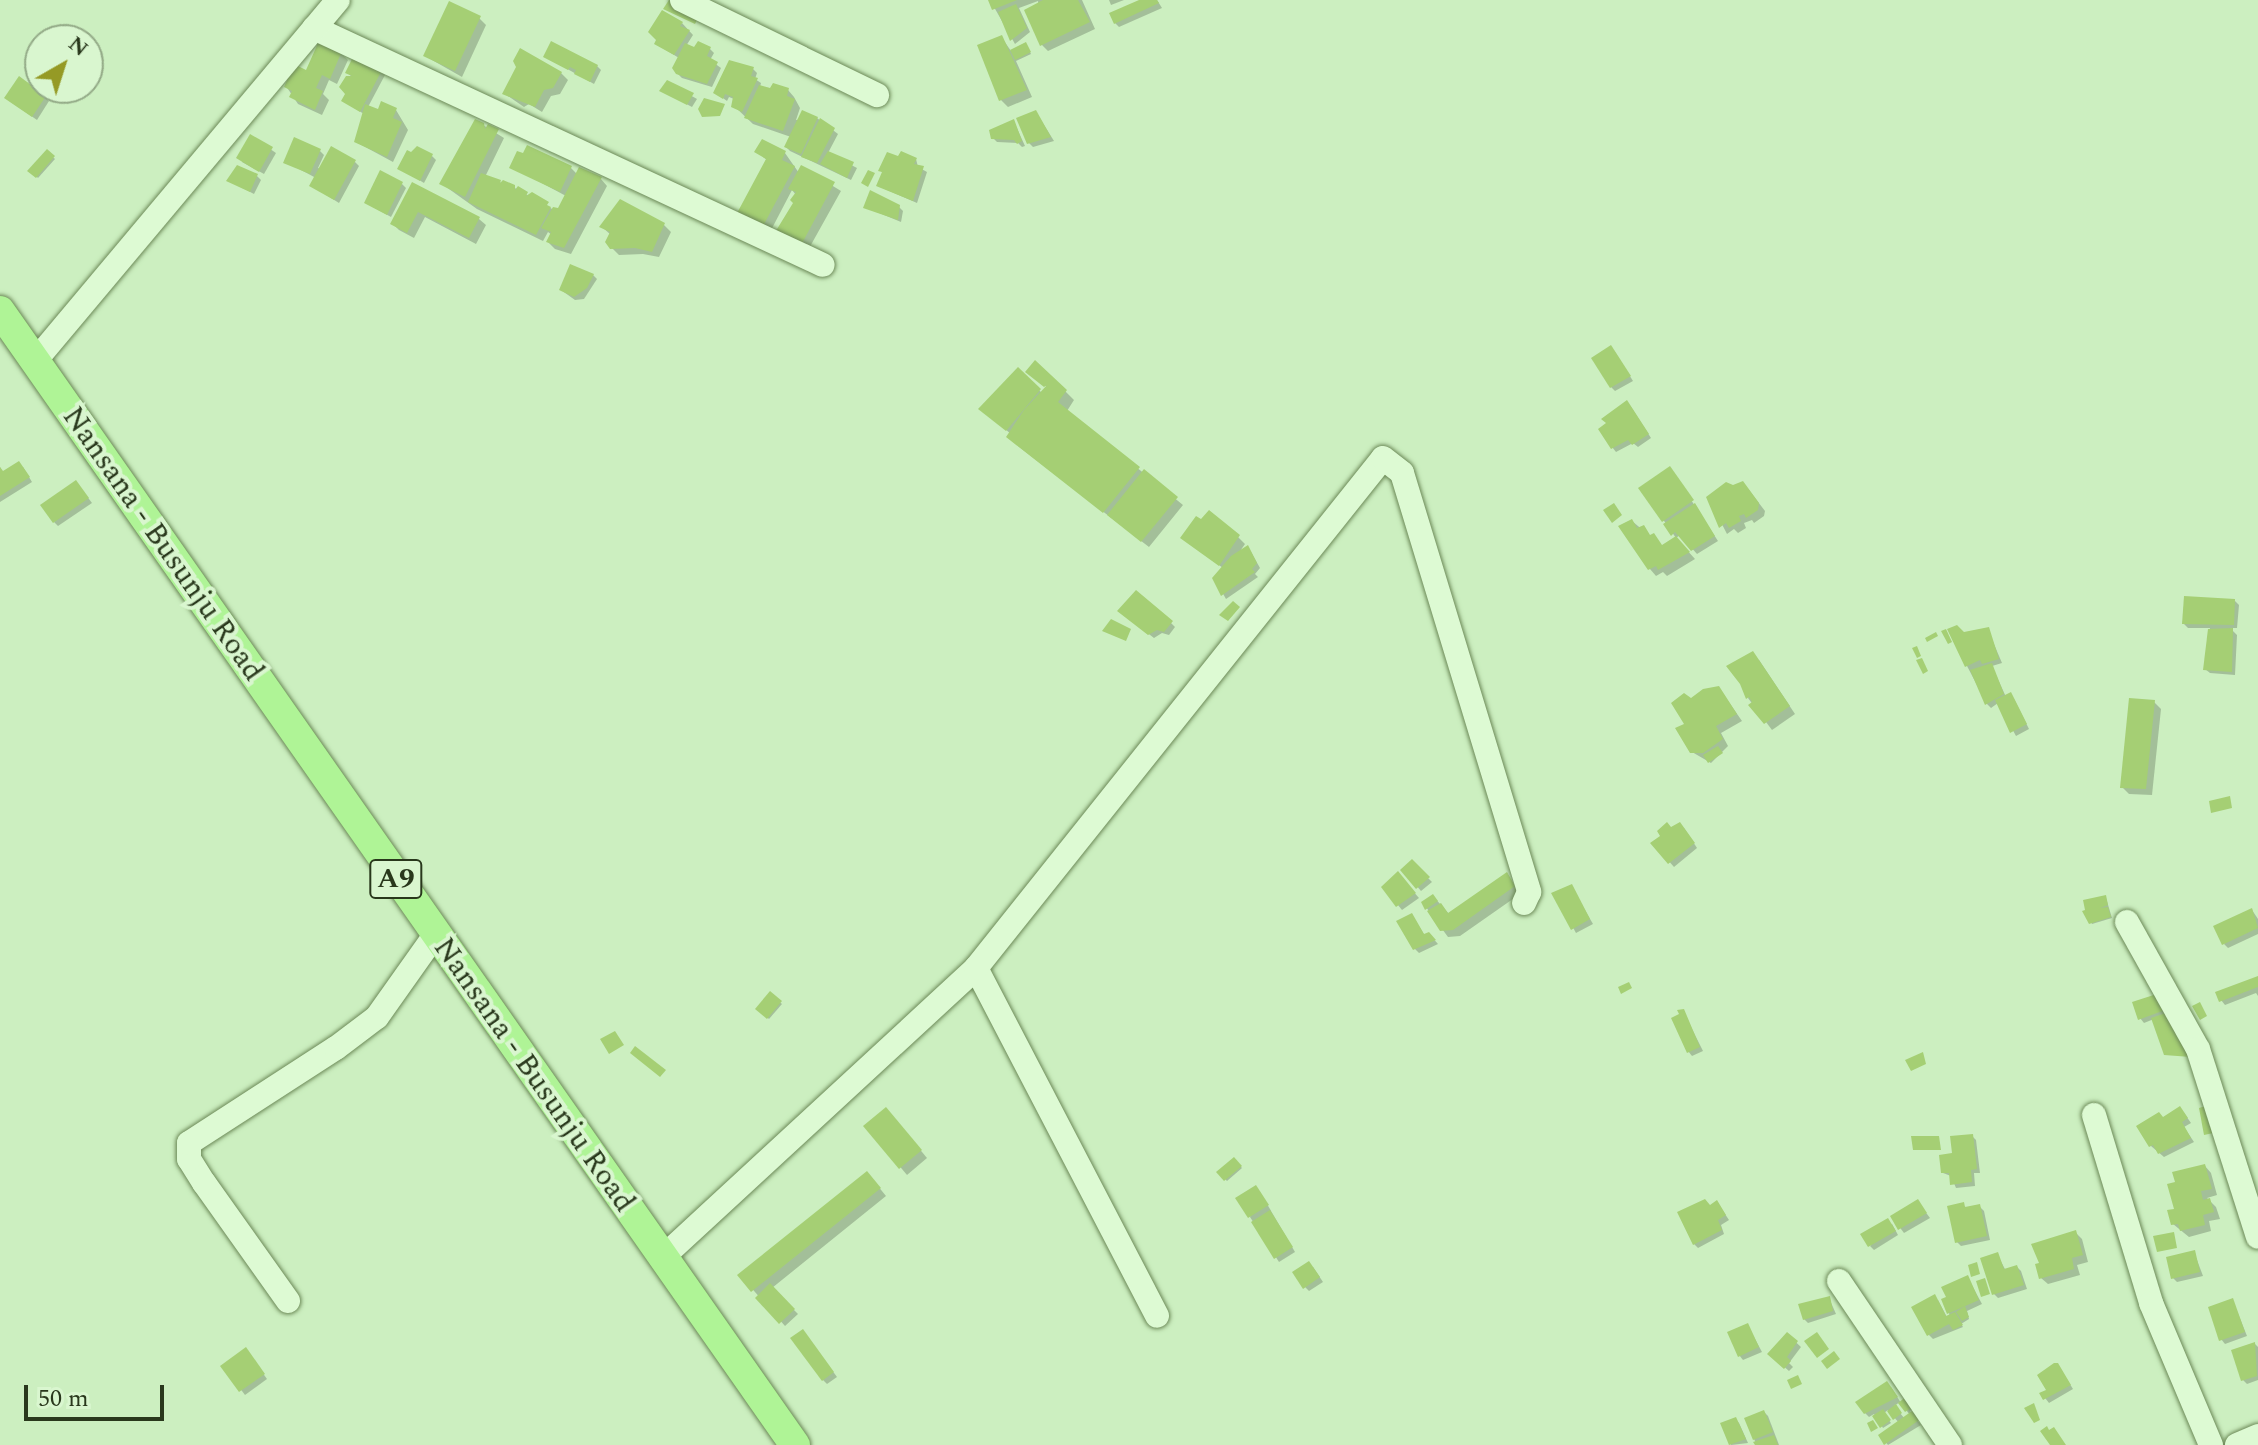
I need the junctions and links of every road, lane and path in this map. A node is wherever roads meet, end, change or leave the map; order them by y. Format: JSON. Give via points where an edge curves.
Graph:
{"nodes":[{"id":1,"x":338,"y":0,"type":"edge"},
{"id":2,"x":682,"y":0,"type":"edge"},
{"id":3,"x":314,"y":28,"type":"junction"},
{"id":4,"x":877,"y":95,"type":"dead end"},
{"id":5,"x":823,"y":265,"type":"dead end"},
{"id":6,"x":0,"y":311,"type":"edge"},
{"id":7,"x":35,"y":361,"type":"junction"},
{"id":8,"x":1524,"y":903,"type":"dead end"},
{"id":9,"x":2127,"y":922,"type":"dead end"},
{"id":10,"x":435,"y":935,"type":"junction"},
{"id":11,"x":976,"y":968,"type":"junction"},
{"id":12,"x":2094,"y":1115,"type":"dead end"},
{"id":13,"x":2258,"y":1237,"type":"edge"},
{"id":14,"x":663,"y":1257,"type":"junction"},
{"id":15,"x":1839,"y":1281,"type":"dead end"},
{"id":16,"x":288,"y":1301,"type":"dead end"},
{"id":17,"x":1157,"y":1316,"type":"dead end"},
{"id":18,"x":2258,"y":1436,"type":"edge"},
{"id":19,"x":795,"y":1445,"type":"edge"},
{"id":20,"x":1950,"y":1445,"type":"edge"},
{"id":21,"x":2211,"y":1445,"type":"edge"},
{"id":22,"x":2237,"y":1445,"type":"edge"}],
"edges":[{"from":1,"to":3,"type":"street"},
{"from":2,"to":4,"type":"street"},
{"from":3,"to":5,"type":"street"},
{"from":3,"to":7,"type":"street"},
{"from":6,"to":7,"type":"main road","name":"Nansana - Busunju Road","number":"A9"},
{"from":7,"to":10,"type":"main road","name":"Nansana - Busunju Road","number":"A9"},
{"from":8,"to":11,"type":"street","via":[[1529,892],[1402,473],[1383,458]]},
{"from":9,"to":13,"type":"street","via":[[2198,1049]]},
{"from":10,"to":14,"type":"main road","name":"Nansana - Busunju Road","number":"A9"},
{"from":10,"to":16,"type":"street","via":[[377,1017],[189,1143],[189,1159],[204,1183]]},
{"from":11,"to":14,"type":"street"},
{"from":11,"to":17,"type":"street"},
{"from":12,"to":21,"type":"street","via":[[2151,1303]]},
{"from":14,"to":19,"type":"main road","name":"Nansana - Busunju Road","number":"A9"},
{"from":15,"to":20,"type":"street"},
{"from":18,"to":22,"type":"street"}]}
